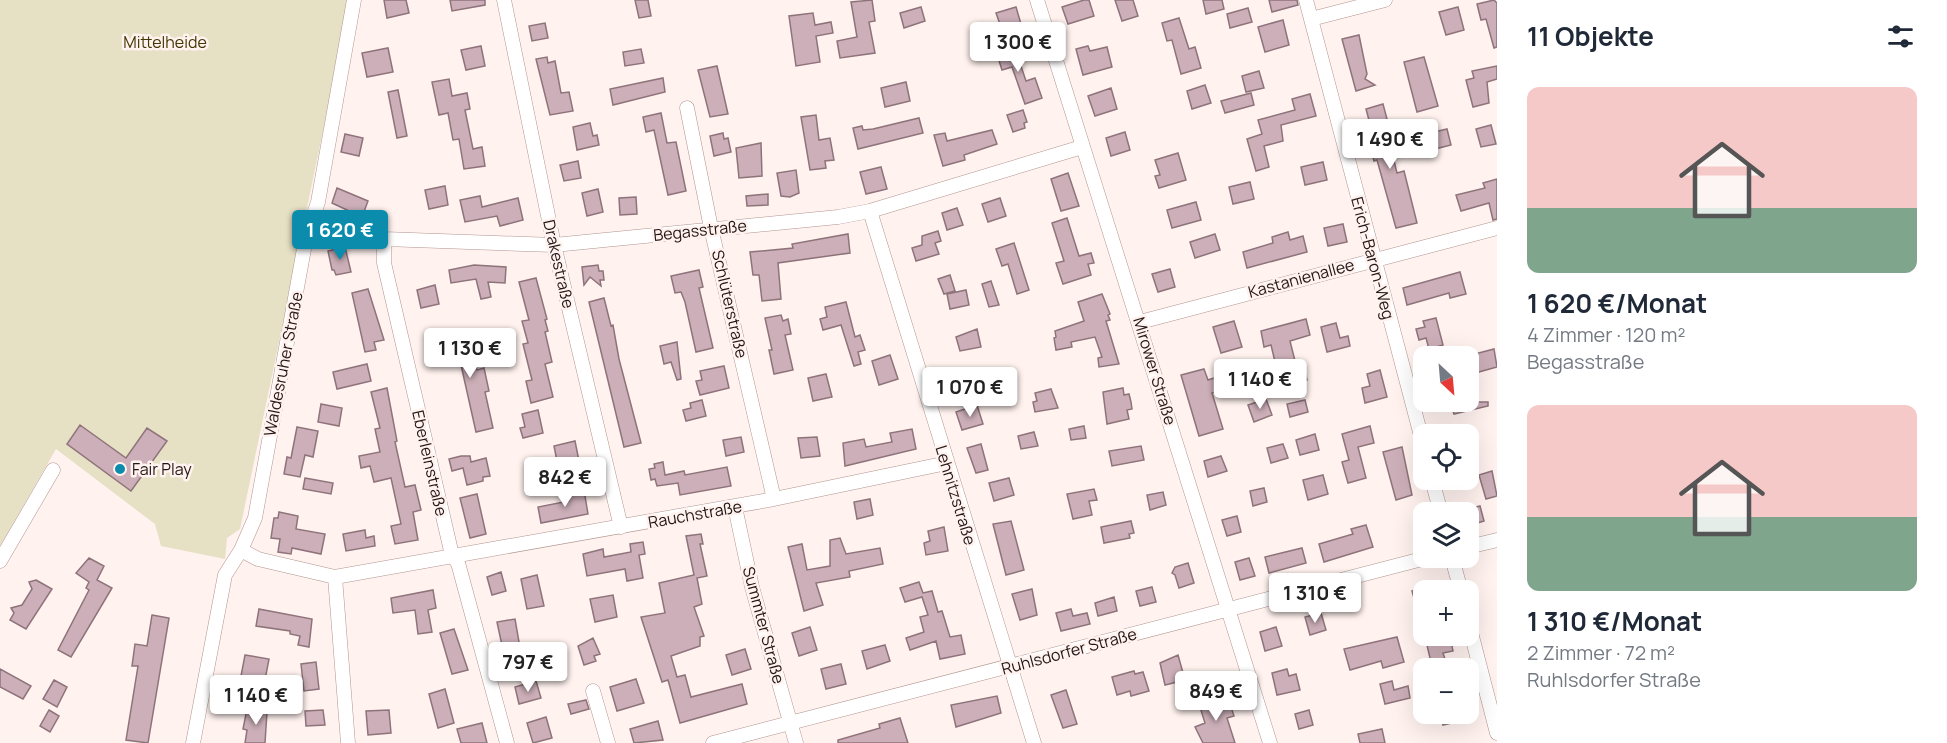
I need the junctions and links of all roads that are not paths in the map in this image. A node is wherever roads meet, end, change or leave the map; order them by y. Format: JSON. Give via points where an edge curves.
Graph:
{"nodes":[{"id":1,"x":354,"y":0,"type":"edge"},
{"id":2,"x":504,"y":0,"type":"edge"},
{"id":3,"x":1037,"y":0,"type":"edge"},
{"id":4,"x":1306,"y":0,"type":"edge"},
{"id":5,"x":1385,"y":0,"type":"edge"},
{"id":6,"x":1311,"y":19,"type":"junction"},
{"id":7,"x":687,"y":108,"type":"dead end"},
{"id":8,"x":1083,"y":147,"type":"junction"},
{"id":9,"x":870,"y":211,"type":"junction"},
{"id":10,"x":311,"y":222,"type":"junction"},
{"id":11,"x":711,"y":228,"type":"junction"},
{"id":12,"x":1497,"y":228,"type":"edge"},
{"id":13,"x":384,"y":239,"type":"junction"},
{"id":14,"x":554,"y":245,"type":"junction"},
{"id":15,"x":1374,"y":258,"type":"junction"},
{"id":16,"x":1140,"y":322,"type":"junction"},
{"id":17,"x":1418,"y":424,"type":"edge"},
{"id":18,"x":946,"y":463,"type":"junction"},
{"id":19,"x":53,"y":470,"type":"dead end"},
{"id":20,"x":774,"y":500,"type":"junction"},
{"id":21,"x":735,"y":507,"type":"junction"},
{"id":22,"x":621,"y":526,"type":"junction"},
{"id":23,"x":1497,"y":540,"type":"edge"},
{"id":24,"x":1479,"y":544,"type":"edge"},
{"id":25,"x":241,"y":550,"type":"junction"},
{"id":26,"x":452,"y":555,"type":"junction"},
{"id":27,"x":0,"y":561,"type":"edge"},
{"id":28,"x":1413,"y":561,"type":"edge"},
{"id":29,"x":335,"y":577,"type":"junction"},
{"id":30,"x":1228,"y":609,"type":"junction"},
{"id":31,"x":1474,"y":646,"type":"edge"},
{"id":32,"x":1010,"y":666,"type":"junction"},
{"id":33,"x":593,"y":691,"type":"dead end"},
{"id":34,"x":790,"y":723,"type":"junction"},
{"id":35,"x":1497,"y":733,"type":"edge"},
{"id":36,"x":193,"y":743,"type":"edge"},
{"id":37,"x":348,"y":743,"type":"edge"},
{"id":38,"x":507,"y":743,"type":"edge"},
{"id":39,"x":608,"y":743,"type":"edge"},
{"id":40,"x":713,"y":743,"type":"edge"},
{"id":41,"x":796,"y":743,"type":"edge"},
{"id":42,"x":1034,"y":743,"type":"edge"},
{"id":43,"x":1270,"y":743,"type":"edge"}],
"edges":[{"from":1,"to":10,"type":"street","name":"Waldesruher Straße","via":[[318,202]]},
{"from":2,"to":14,"type":"street","name":"Drakestraße"},
{"from":3,"to":8,"type":"street","name":"Mirower Straße"},
{"from":4,"to":6,"type":"street","name":"Erich-Baron-Weg"},
{"from":5,"to":6,"type":"street"},
{"from":6,"to":15,"type":"street","name":"Erich-Baron-Weg"},
{"from":7,"to":11,"type":"street","name":"Schlüterstraße"},
{"from":8,"to":9,"type":"street","name":"Begasstraße"},
{"from":8,"to":16,"type":"street","name":"Mirower Straße"},
{"from":9,"to":11,"type":"street","name":"Begasstraße"},
{"from":9,"to":18,"type":"street","name":"Lehnitzstraße"},
{"from":10,"to":13,"type":"street","name":"Begasstraße","via":[[343,225]]},
{"from":10,"to":25,"type":"street","name":"Waldesruher Straße","via":[[255,518]]},
{"from":11,"to":14,"type":"street","name":"Begasstraße"},
{"from":11,"to":20,"type":"street","name":"Schlüterstraße"},
{"from":12,"to":15,"type":"street","name":"Kastanienallee"},
{"from":13,"to":14,"type":"street","name":"Begasstraße"},
{"from":13,"to":26,"type":"street","name":"Eberleinstraße","via":[[384,263]]},
{"from":14,"to":22,"type":"street","name":"Drakestraße"},
{"from":15,"to":16,"type":"street","name":"Kastanienallee"},
{"from":15,"to":17,"type":"street","name":"Erich-Baron-Weg"},
{"from":16,"to":30,"type":"street","name":"Mirower Straße"},
{"from":18,"to":20,"type":"street","name":"Rauchstraße"},
{"from":18,"to":32,"type":"street","name":"Lehnitzstraße"},
{"from":19,"to":27,"type":"street"},
{"from":20,"to":21,"type":"street","name":"Rauchstraße"},
{"from":21,"to":22,"type":"street","name":"Rauchstraße"},
{"from":21,"to":34,"type":"street","name":"Summter Straße","via":[[752,587]]},
{"from":22,"to":26,"type":"street","name":"Rauchstraße"},
{"from":23,"to":24,"type":"street"},
{"from":25,"to":29,"type":"street","name":"Rauchstraße","via":[[258,559]]},
{"from":25,"to":36,"type":"street","name":"Waldesruher Straße","via":[[225,575]]},
{"from":26,"to":29,"type":"street","name":"Rauchstraße"},
{"from":26,"to":38,"type":"street","name":"Eberleinstraße","via":[[458,563]]},
{"from":28,"to":30,"type":"street","name":"Ruhlsdorfer Straße"},
{"from":29,"to":37,"type":"street"},
{"from":30,"to":32,"type":"street","name":"Ruhlsdorfer Straße"},
{"from":30,"to":43,"type":"street","name":"Mirower Straße"},
{"from":31,"to":35,"type":"street"},
{"from":32,"to":34,"type":"street","name":"Ruhlsdorfer Straße"},
{"from":32,"to":42,"type":"street","name":"Lehnitzstraße"},
{"from":33,"to":39,"type":"street"},
{"from":34,"to":40,"type":"street","name":"Ruhlsdorfer Straße"},
{"from":34,"to":41,"type":"street","name":"Summter Straße"}]}
